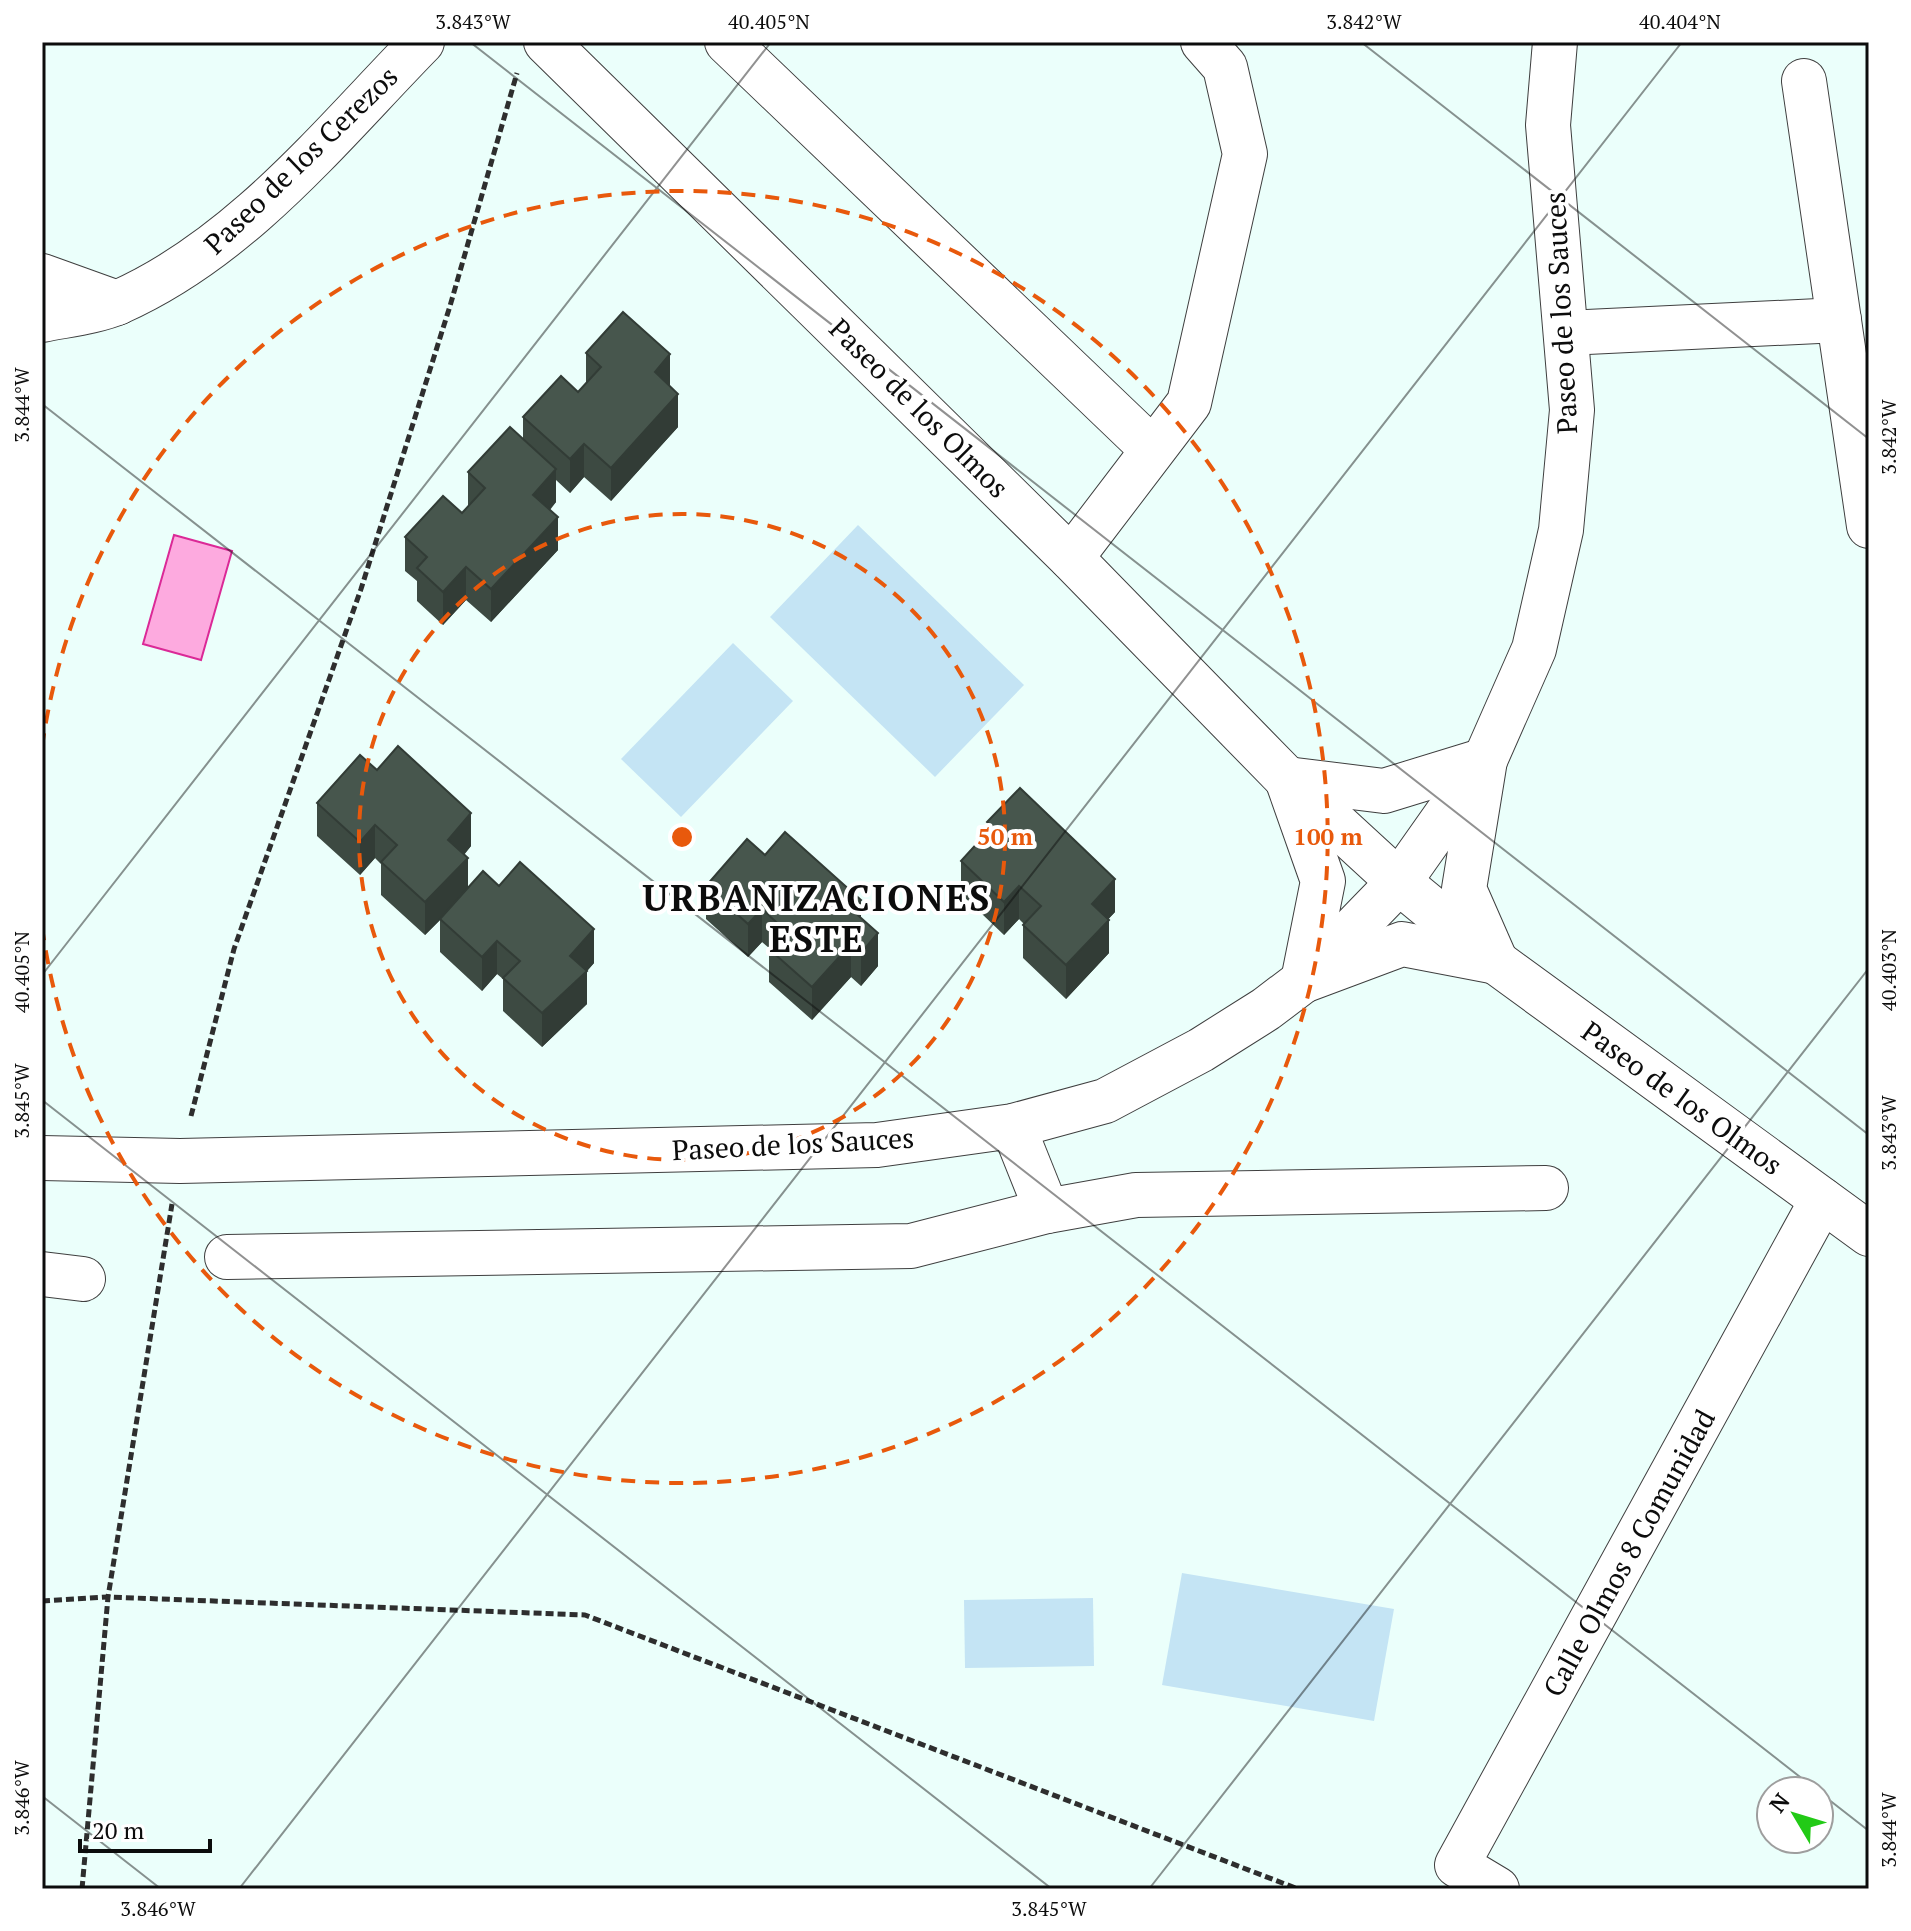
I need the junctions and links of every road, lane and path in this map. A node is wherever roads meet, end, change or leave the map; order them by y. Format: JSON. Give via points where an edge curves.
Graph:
{"nodes":[{"id":1,"x":422,"y":42,"type":"edge"},
{"id":2,"x":727,"y":42,"type":"edge"},
{"id":3,"x":1203,"y":42,"type":"edge"},
{"id":4,"x":1555,"y":42,"type":"edge"},
{"id":5,"x":532,"y":57,"type":"edge"},
{"id":6,"x":1804,"y":81,"type":"dead end"},
{"id":7,"x":42,"y":276,"type":"edge"},
{"id":8,"x":117,"y":303,"type":"junction"},
{"id":9,"x":42,"y":320,"type":"edge"},
{"id":10,"x":1839,"y":320,"type":"junction"},
{"id":11,"x":1566,"y":333,"type":"junction"},
{"id":12,"x":1152,"y":449,"type":"junction"},
{"id":13,"x":1869,"y":526,"type":"edge"},
{"id":14,"x":1071,"y":558,"type":"junction"},
{"id":15,"x":1485,"y":760,"type":"junction"},
{"id":16,"x":1287,"y":779,"type":"junction"},
{"id":17,"x":1399,"y":882,"type":"junction"},
{"id":18,"x":1496,"y":962,"type":"junction"},
{"id":19,"x":1303,"y":981,"type":"junction"},
{"id":20,"x":1013,"y":1126,"type":"junction"},
{"id":21,"x":42,"y":1158,"type":"edge"},
{"id":22,"x":180,"y":1161,"type":"junction"},
{"id":23,"x":1546,"y":1188,"type":"dead end"},
{"id":24,"x":1822,"y":1200,"type":"junction"},
{"id":25,"x":1047,"y":1211,"type":"junction"},
{"id":26,"x":1869,"y":1234,"type":"edge"},
{"id":27,"x":227,"y":1257,"type":"dead end"},
{"id":28,"x":108,"y":1597,"type":"junction"},
{"id":29,"x":42,"y":1601,"type":"edge"},
{"id":30,"x":82,"y":1889,"type":"edge"},
{"id":31,"x":1298,"y":1889,"type":"edge"},
{"id":32,"x":1497,"y":1889,"type":"edge"}],
"edges":[{"from":1,"to":8,"type":"street","name":"Paseo de los Cerezos","via":[[225,238],[198,259]]},
{"from":2,"to":12,"type":"street"},
{"from":3,"to":12,"type":"street","via":[[1225,67],[1245,154],[1189,403]]},
{"from":4,"to":11,"type":"street","name":"Paseo de los Sauces","via":[[1548,125]]},
{"from":5,"to":14,"type":"street","name":"Paseo de los Olmos"},
{"from":5,"to":22,"type":"path","via":[[365,574],[234,949]]},
{"from":6,"to":10,"type":"street"},
{"from":7,"to":8,"type":"street"},
{"from":8,"to":9,"type":"street","name":"Paseo de los Cerezos"},
{"from":10,"to":11,"type":"street"},
{"from":10,"to":13,"type":"street"},
{"from":11,"to":15,"type":"street","name":"Paseo de los Sauces","via":[[1572,410],[1561,530],[1534,649]]},
{"from":12,"to":14,"type":"street"},
{"from":14,"to":16,"type":"street","name":"Paseo de los Olmos"},
{"from":15,"to":16,"type":"street","via":[[1384,791]]},
{"from":15,"to":17,"type":"street","name":"Paseo de los Sauces"},
{"from":15,"to":18,"type":"street","via":[[1464,889]]},
{"from":16,"to":17,"type":"street","name":"Paseo de los Olmos"},
{"from":16,"to":19,"type":"street","name":"Paseo de los Olmos","via":[[1323,881]]},
{"from":17,"to":18,"type":"street","name":"Paseo de los Olmos"},
{"from":17,"to":19,"type":"street","name":"Paseo de los Sauces"},
{"from":18,"to":19,"type":"street","name":"Paseo de los Olmos","via":[[1402,944]]},
{"from":18,"to":24,"type":"street","name":"Paseo de los Olmos"},
{"from":19,"to":20,"type":"street","name":"Paseo de los Sauces","via":[[1201,1050],[1105,1101]]},
{"from":20,"to":22,"type":"street","name":"Paseo de los Sauces","via":[[877,1145]]},
{"from":20,"to":25,"type":"street"},
{"from":21,"to":22,"type":"street","name":"Paseo de los Sauces"},
{"from":22,"to":28,"type":"path"},
{"from":23,"to":25,"type":"street","via":[[1136,1195]]},
{"from":24,"to":26,"type":"street","name":"Paseo de los Olmos"},
{"from":24,"to":32,"type":"street","name":"Calle Olmos 8 Comunidad","via":[[1457,1865]]},
{"from":25,"to":27,"type":"street","via":[[911,1246]]},
{"from":28,"to":29,"type":"path"},
{"from":28,"to":30,"type":"path"},
{"from":28,"to":31,"type":"path","via":[[585,1615]]}]}
